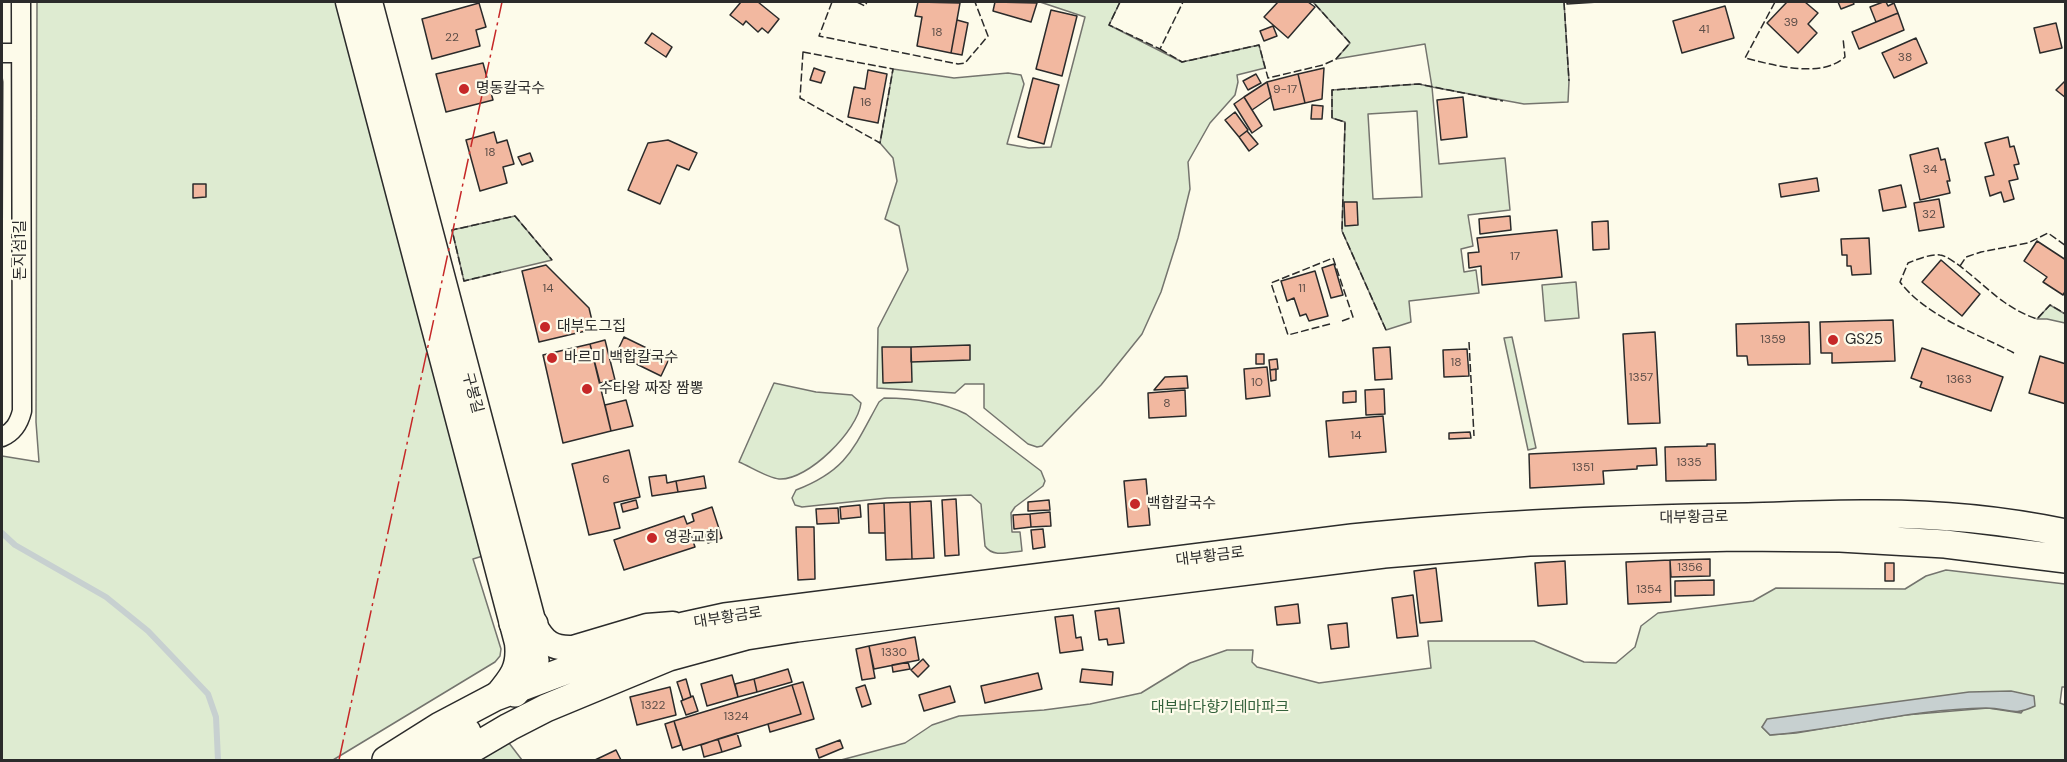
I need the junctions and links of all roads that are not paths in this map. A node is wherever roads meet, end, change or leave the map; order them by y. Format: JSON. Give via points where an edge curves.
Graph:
{"nodes":[{"id":1,"x":21,"y":2,"type":"edge"},
{"id":2,"x":348,"y":2,"type":"edge"},
{"id":3,"x":370,"y":2,"type":"edge"},
{"id":4,"x":2,"y":53,"type":"edge"},
{"id":5,"x":21,"y":53,"type":"junction"},
{"id":6,"x":2,"y":437,"type":"edge"},
{"id":7,"x":2066,"y":533,"type":"edge"},
{"id":8,"x":2066,"y":559,"type":"edge"},
{"id":9,"x":523,"y":624,"type":"junction"},
{"id":10,"x":684,"y":626,"type":"junction"},
{"id":11,"x":541,"y":667,"type":"junction"},
{"id":12,"x":602,"y":685,"type":"junction"},
{"id":13,"x":522,"y":687,"type":"junction"},
{"id":14,"x":495,"y":697,"type":"junction"},
{"id":15,"x":386,"y":760,"type":"edge"},
{"id":16,"x":422,"y":760,"type":"edge"},
{"id":17,"x":453,"y":760,"type":"edge"}],
"edges":[{"from":1,"to":5,"type":"street","name":"돈지섬1길"},
{"from":2,"to":9,"type":"street","name":"구봉길"},
{"from":3,"to":9,"type":"street","name":"구봉길"},
{"from":4,"to":5,"type":"street"},
{"from":5,"to":6,"type":"street","name":"돈지섬1길","via":[[22,411],[14,430]]},
{"from":7,"to":10,"type":"main road","name":"대부황금로","via":[[1964,518],[1862,514],[1563,521],[1447,528],[724,617]]},
{"from":8,"to":12,"type":"main road","name":"대부황금로","via":[[1945,544],[1791,537],[1597,539],[1426,550],[746,636],[669,657]]},
{"from":9,"to":10,"type":"street","name":"구봉길","via":[[561,649],[647,626]]},
{"from":9,"to":11,"type":"main road"},
{"from":9,"to":14,"type":"street","name":"구봉길","via":[[515,670]]},
{"from":10,"to":11,"type":"main road","name":"대부황금로"},
{"from":11,"to":12,"type":"main road","via":[[569,689]]},
{"from":11,"to":13,"type":"main road"},
{"from":12,"to":17,"type":"main road","name":"대부황금로","via":[[546,708]]},
{"from":13,"to":14,"type":"main road"},
{"from":13,"to":16,"type":"main road","via":[[491,716]]},
{"from":14,"to":15,"type":"main road"}]}
